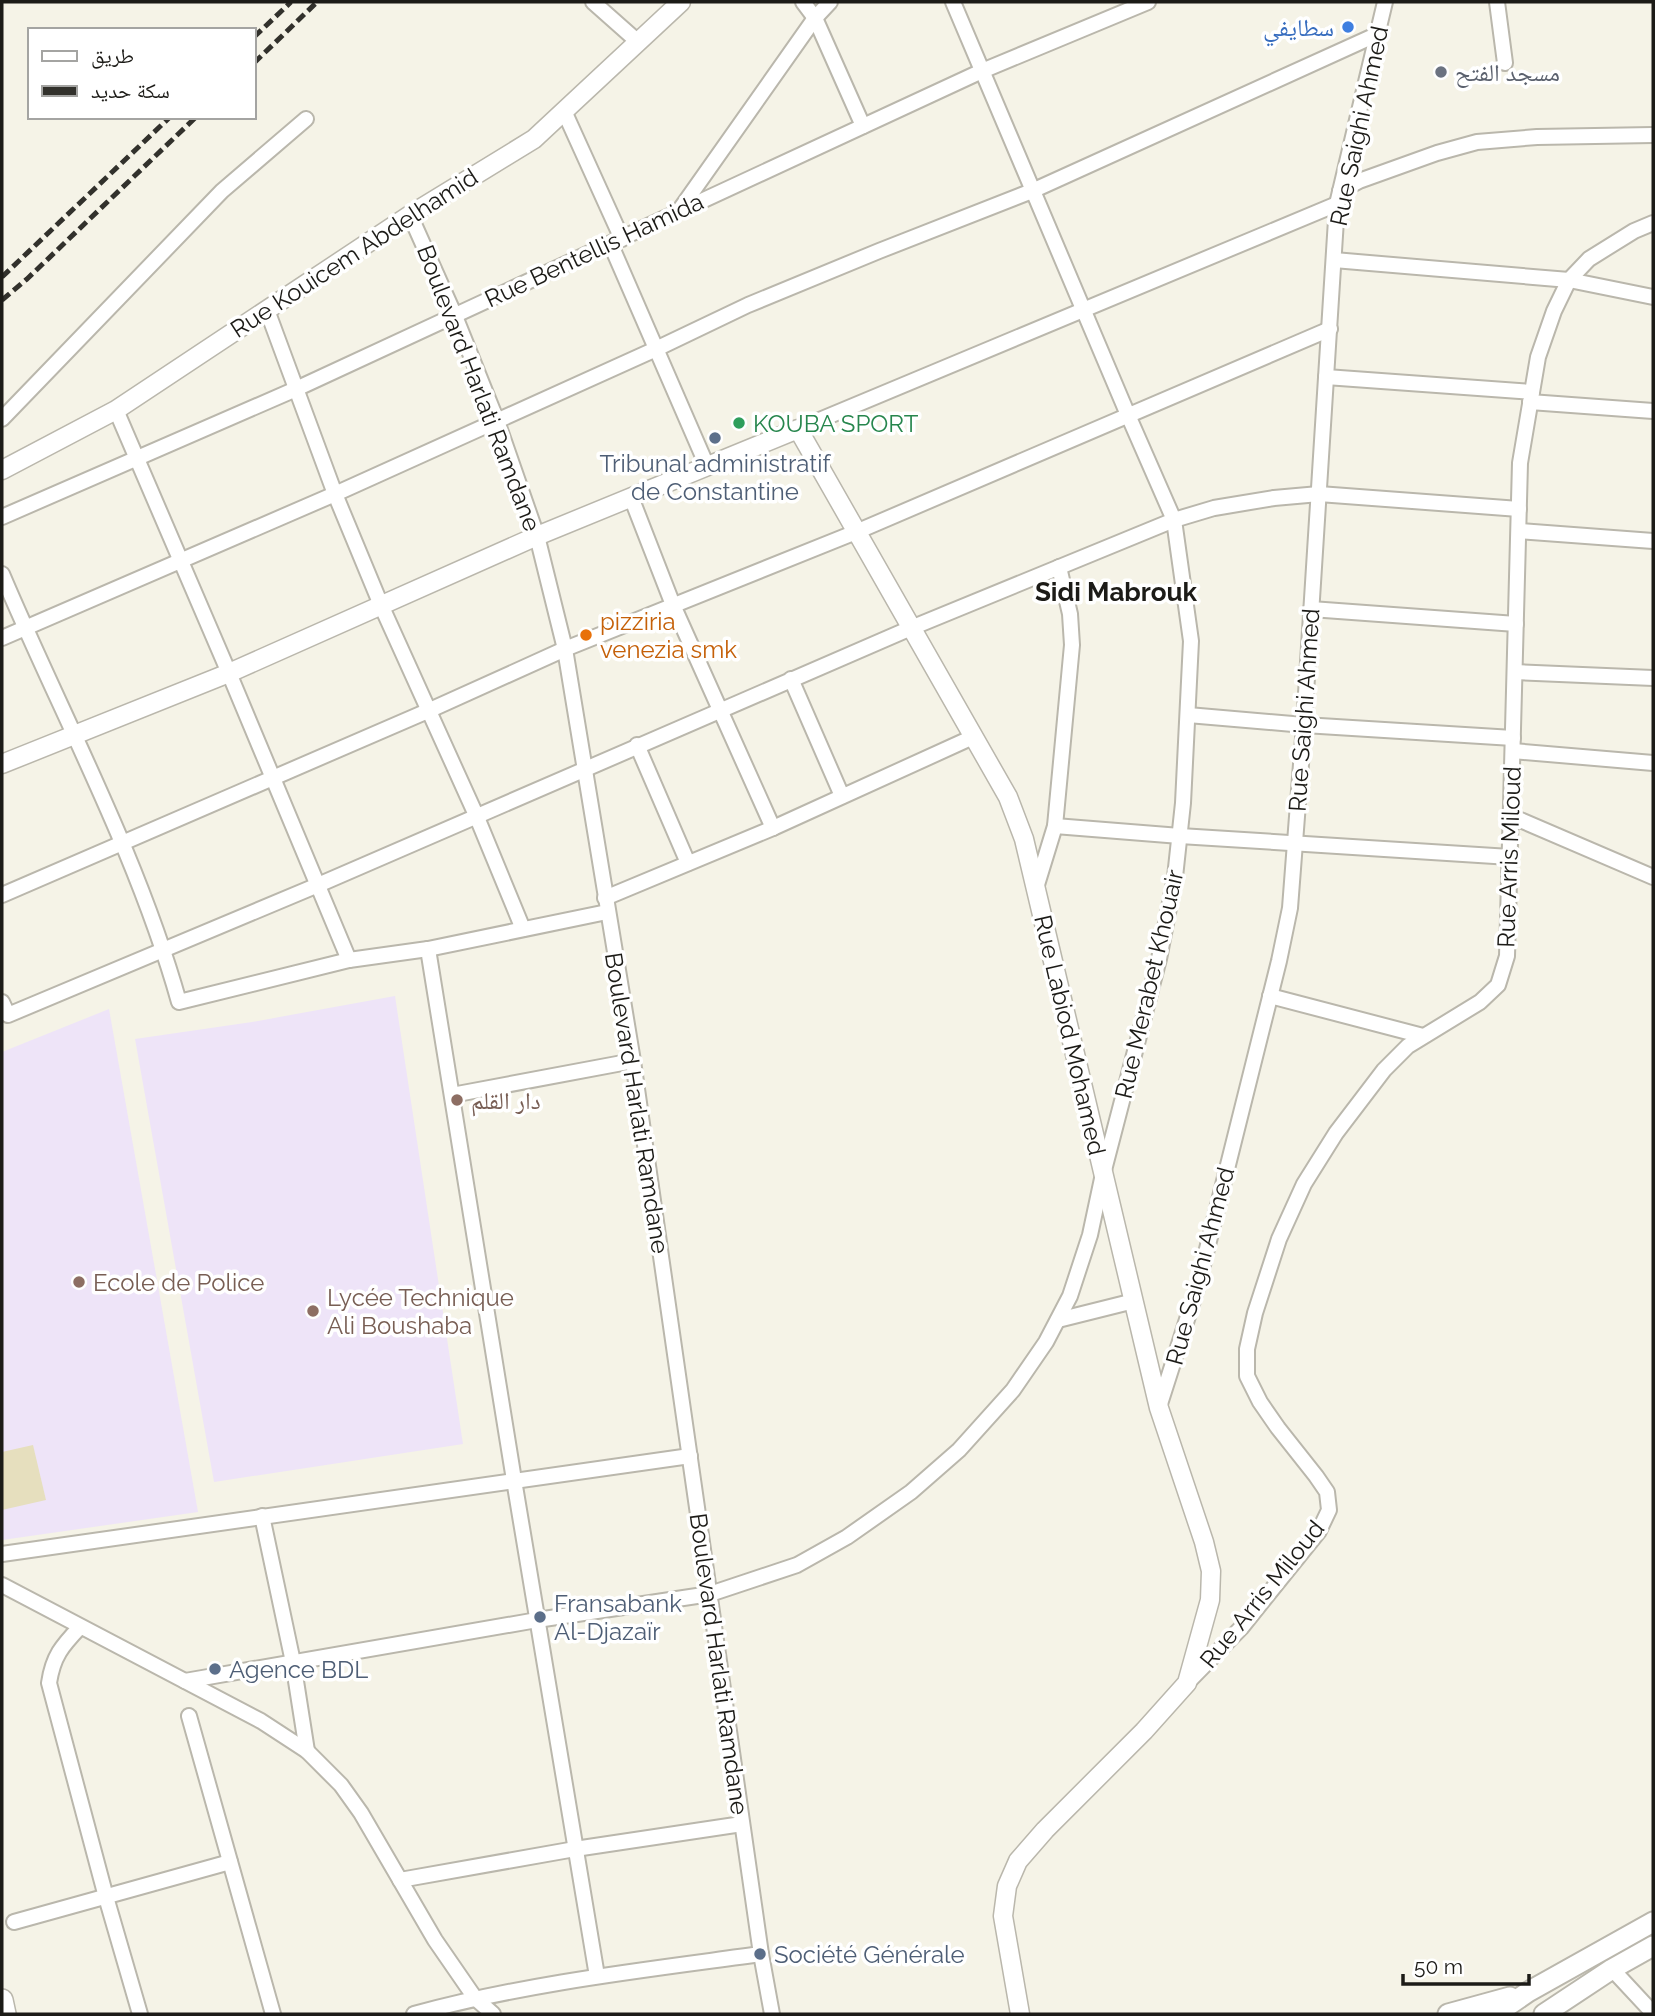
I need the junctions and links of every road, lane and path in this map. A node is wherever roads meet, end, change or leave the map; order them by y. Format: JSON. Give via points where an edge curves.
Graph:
{"nodes":[{"id":1,"x":593,"y":2,"type":"edge"},
{"id":2,"x":681,"y":2,"type":"edge"},
{"id":3,"x":803,"y":2,"type":"edge"},
{"id":4,"x":830,"y":2,"type":"edge"},
{"id":5,"x":953,"y":2,"type":"edge"},
{"id":6,"x":1148,"y":2,"type":"edge"},
{"id":7,"x":1385,"y":2,"type":"edge"},
{"id":8,"x":1497,"y":2,"type":"edge"},
{"id":9,"x":815,"y":18,"type":"junction"},
{"id":10,"x":1378,"y":34,"type":"junction"},
{"id":11,"x":637,"y":41,"type":"junction"},
{"id":12,"x":1505,"y":63,"type":"dead end"},
{"id":13,"x":982,"y":71,"type":"junction"},
{"id":14,"x":564,"y":111,"type":"junction"},
{"id":15,"x":306,"y":119,"type":"dead end"},
{"id":16,"x":863,"y":126,"type":"junction"},
{"id":17,"x":1653,"y":135,"type":"edge"},
{"id":18,"x":1032,"y":191,"type":"junction"},
{"id":19,"x":1338,"y":197,"type":"junction"},
{"id":20,"x":681,"y":209,"type":"junction"},
{"id":21,"x":410,"y":215,"type":"junction"},
{"id":22,"x":1653,"y":223,"type":"edge"},
{"id":23,"x":617,"y":242,"type":"junction"},
{"id":24,"x":1334,"y":260,"type":"junction"},
{"id":25,"x":1569,"y":280,"type":"junction"},
{"id":26,"x":1653,"y":297,"type":"edge"},
{"id":27,"x":267,"y":310,"type":"junction"},
{"id":28,"x":1084,"y":310,"type":"junction"},
{"id":29,"x":455,"y":316,"type":"junction"},
{"id":30,"x":1330,"y":329,"type":"junction"},
{"id":31,"x":656,"y":349,"type":"junction"},
{"id":32,"x":1326,"y":377,"type":"junction"},
{"id":33,"x":296,"y":389,"type":"junction"},
{"id":34,"x":1531,"y":397,"type":"junction"},
{"id":35,"x":116,"y":410,"type":"junction"},
{"id":36,"x":1653,"y":411,"type":"edge"},
{"id":37,"x":1128,"y":415,"type":"junction"},
{"id":38,"x":2,"y":419,"type":"edge"},
{"id":39,"x":496,"y":421,"type":"junction"},
{"id":40,"x":798,"y":429,"type":"junction"},
{"id":41,"x":135,"y":458,"type":"junction"},
{"id":42,"x":706,"y":466,"type":"junction"},
{"id":43,"x":2,"y":470,"type":"edge"},
{"id":44,"x":335,"y":494,"type":"junction"},
{"id":45,"x":1319,"y":494,"type":"junction"},
{"id":46,"x":631,"y":497,"type":"junction"},
{"id":47,"x":1519,"y":509,"type":"junction"},
{"id":48,"x":2,"y":517,"type":"edge"},
{"id":49,"x":1174,"y":520,"type":"junction"},
{"id":50,"x":1518,"y":531,"type":"junction"},
{"id":51,"x":856,"y":532,"type":"junction"},
{"id":52,"x":537,"y":536,"type":"junction"},
{"id":53,"x":1653,"y":541,"type":"edge"},
{"id":54,"x":180,"y":561,"type":"junction"},
{"id":55,"x":1059,"y":567,"type":"junction"},
{"id":56,"x":2,"y":574,"type":"edge"},
{"id":57,"x":381,"y":605,"type":"junction"},
{"id":58,"x":673,"y":605,"type":"junction"},
{"id":59,"x":1311,"y":609,"type":"junction"},
{"id":60,"x":1516,"y":624,"type":"junction"},
{"id":61,"x":25,"y":628,"type":"junction"},
{"id":62,"x":911,"y":628,"type":"junction"},
{"id":63,"x":2,"y":638,"type":"edge"},
{"id":64,"x":565,"y":649,"type":"junction"},
{"id":65,"x":1515,"y":672,"type":"junction"},
{"id":66,"x":229,"y":673,"type":"junction"},
{"id":67,"x":1653,"y":678,"type":"edge"},
{"id":68,"x":791,"y":679,"type":"junction"},
{"id":69,"x":430,"y":710,"type":"junction"},
{"id":70,"x":719,"y":710,"type":"junction"},
{"id":71,"x":1188,"y":715,"type":"junction"},
{"id":72,"x":1304,"y":725,"type":"junction"},
{"id":73,"x":75,"y":735,"type":"junction"},
{"id":74,"x":973,"y":737,"type":"junction"},
{"id":75,"x":1513,"y":744,"type":"junction"},
{"id":76,"x":638,"y":745,"type":"junction"},
{"id":77,"x":1653,"y":763,"type":"edge"},
{"id":78,"x":2,"y":764,"type":"edge"},
{"id":79,"x":586,"y":767,"type":"junction"},
{"id":80,"x":273,"y":777,"type":"junction"},
{"id":81,"x":842,"y":796,"type":"junction"},
{"id":82,"x":476,"y":815,"type":"junction"},
{"id":83,"x":1511,"y":816,"type":"junction"},
{"id":84,"x":1055,"y":826,"type":"junction"},
{"id":85,"x":773,"y":828,"type":"junction"},
{"id":86,"x":1180,"y":836,"type":"junction"},
{"id":87,"x":121,"y":842,"type":"junction"},
{"id":88,"x":1295,"y":843,"type":"junction"},
{"id":89,"x":1510,"y":857,"type":"junction"},
{"id":90,"x":688,"y":863,"type":"junction"},
{"id":91,"x":1653,"y":877,"type":"edge"},
{"id":92,"x":318,"y":885,"type":"junction"},
{"id":93,"x":1036,"y":888,"type":"junction"},
{"id":94,"x":2,"y":895,"type":"edge"},
{"id":95,"x":606,"y":905,"type":"junction"},
{"id":96,"x":523,"y":929,"type":"junction"},
{"id":97,"x":164,"y":949,"type":"junction"},
{"id":98,"x":428,"y":949,"type":"junction"},
{"id":99,"x":349,"y":960,"type":"junction"},
{"id":100,"x":1270,"y":996,"type":"junction"},
{"id":101,"x":2,"y":1002,"type":"edge"},
{"id":102,"x":1423,"y":1036,"type":"junction"},
{"id":103,"x":632,"y":1061,"type":"junction"},
{"id":104,"x":452,"y":1095,"type":"junction"},
{"id":105,"x":1103,"y":1174,"type":"junction"},
{"id":106,"x":1134,"y":1301,"type":"junction"},
{"id":107,"x":1058,"y":1320,"type":"junction"},
{"id":108,"x":1159,"y":1408,"type":"junction"},
{"id":109,"x":690,"y":1456,"type":"junction"},
{"id":110,"x":514,"y":1480,"type":"junction"},
{"id":111,"x":262,"y":1516,"type":"junction"},
{"id":112,"x":2,"y":1554,"type":"edge"},
{"id":113,"x":2,"y":1585,"type":"edge"},
{"id":114,"x":710,"y":1594,"type":"junction"},
{"id":115,"x":537,"y":1620,"type":"junction"},
{"id":116,"x":80,"y":1627,"type":"junction"},
{"id":117,"x":293,"y":1662,"type":"junction"},
{"id":118,"x":185,"y":1681,"type":"junction"},
{"id":119,"x":1187,"y":1683,"type":"junction"},
{"id":120,"x":189,"y":1716,"type":"dead end"},
{"id":121,"x":307,"y":1751,"type":"junction"},
{"id":122,"x":742,"y":1824,"type":"junction"},
{"id":123,"x":575,"y":1849,"type":"junction"},
{"id":124,"x":230,"y":1862,"type":"junction"},
{"id":125,"x":400,"y":1880,"type":"junction"},
{"id":126,"x":106,"y":1897,"type":"junction"},
{"id":127,"x":14,"y":1922,"type":"dead end"},
{"id":128,"x":1653,"y":1922,"type":"edge"},
{"id":129,"x":1653,"y":1946,"type":"edge"},
{"id":130,"x":761,"y":1954,"type":"junction"},
{"id":131,"x":1612,"y":1969,"type":"junction"},
{"id":132,"x":597,"y":1976,"type":"junction"},
{"id":133,"x":1528,"y":1992,"type":"junction"},
{"id":134,"x":475,"y":1998,"type":"junction"},
{"id":135,"x":2,"y":2000,"type":"edge"},
{"id":136,"x":1653,"y":2013,"type":"edge"},
{"id":137,"x":5,"y":2014,"type":"edge"},
{"id":138,"x":140,"y":2014,"type":"edge"},
{"id":139,"x":274,"y":2014,"type":"edge"},
{"id":140,"x":414,"y":2014,"type":"edge"},
{"id":141,"x":493,"y":2014,"type":"edge"},
{"id":142,"x":772,"y":2014,"type":"edge"},
{"id":143,"x":1020,"y":2014,"type":"edge"},
{"id":144,"x":1448,"y":2014,"type":"edge"},
{"id":145,"x":1496,"y":2014,"type":"edge"},
{"id":146,"x":1544,"y":2014,"type":"edge"}],
"edges":[{"from":1,"to":11,"type":"street"},
{"from":2,"to":11,"type":"street","name":"Rue Kouicem Abdelhamid"},
{"from":3,"to":9,"type":"street"},
{"from":4,"to":9,"type":"street"},
{"from":5,"to":13,"type":"street","name":"Rue Merabet Khouair"},
{"from":6,"to":13,"type":"street","name":"Rue Bentellis Hamida"},
{"from":7,"to":10,"type":"street","name":"Rue Saighi Ahmed"},
{"from":8,"to":12,"type":"street"},
{"from":9,"to":16,"type":"street"},
{"from":9,"to":20,"type":"street"},
{"from":10,"to":18,"type":"street"},
{"from":10,"to":19,"type":"street","name":"Rue Saighi Ahmed"},
{"from":11,"to":14,"type":"street","name":"Rue Kouicem Abdelhamid"},
{"from":13,"to":16,"type":"street","name":"Rue Bentellis Hamida"},
{"from":13,"to":18,"type":"street","name":"Rue Merabet Khouair"},
{"from":14,"to":21,"type":"street","name":"Rue Kouicem Abdelhamid","via":[[534,139]]},
{"from":14,"to":23,"type":"street"},
{"from":15,"to":38,"type":"street","via":[[222,191]]},
{"from":16,"to":20,"type":"street","name":"Rue Bentellis Hamida"},
{"from":17,"to":19,"type":"street","via":[[1477,142],[1359,181]]},
{"from":18,"to":28,"type":"street","name":"Rue Merabet Khouair"},
{"from":18,"to":31,"type":"street","via":[[748,305]]},
{"from":19,"to":24,"type":"street","name":"Rue Saighi Ahmed"},
{"from":19,"to":28,"type":"street"},
{"from":20,"to":23,"type":"street","name":"Rue Bentellis Hamida"},
{"from":21,"to":27,"type":"street","name":"Rue Kouicem Abdelhamid"},
{"from":21,"to":29,"type":"street","name":"Boulevard Harlati Ramdane"},
{"from":22,"to":25,"type":"street","name":"Rue Arris Miloud","via":[[1589,259]]},
{"from":23,"to":29,"type":"street","name":"Rue Bentellis Hamida"},
{"from":23,"to":31,"type":"street"},
{"from":24,"to":25,"type":"street"},
{"from":24,"to":30,"type":"street","name":"Rue Saighi Ahmed"},
{"from":25,"to":26,"type":"street"},
{"from":25,"to":34,"type":"street","name":"Rue Arris Miloud","via":[[1538,357]]},
{"from":27,"to":33,"type":"street"},
{"from":27,"to":35,"type":"street","name":"Rue Kouicem Abdelhamid"},
{"from":28,"to":37,"type":"street","name":"Rue Merabet Khouair"},
{"from":28,"to":40,"type":"street"},
{"from":29,"to":33,"type":"street","name":"Rue Bentellis Hamida"},
{"from":29,"to":39,"type":"street","name":"Boulevard Harlati Ramdane"},
{"from":30,"to":32,"type":"street","name":"Rue Saighi Ahmed"},
{"from":30,"to":37,"type":"street"},
{"from":31,"to":39,"type":"street"},
{"from":31,"to":42,"type":"street"},
{"from":32,"to":34,"type":"street"},
{"from":32,"to":45,"type":"street","name":"Rue Saighi Ahmed"},
{"from":33,"to":41,"type":"street","name":"Rue Bentellis Hamida"},
{"from":33,"to":44,"type":"street"},
{"from":34,"to":36,"type":"street"},
{"from":34,"to":47,"type":"street","name":"Rue Arris Miloud","via":[[1520,463]]},
{"from":35,"to":41,"type":"street"},
{"from":35,"to":43,"type":"street","name":"Rue Kouicem Abdelhamid"},
{"from":37,"to":49,"type":"street","name":"Rue Merabet Khouair"},
{"from":37,"to":51,"type":"street"},
{"from":39,"to":44,"type":"street"},
{"from":39,"to":52,"type":"street","name":"Boulevard Harlati Ramdane"},
{"from":40,"to":42,"type":"street"},
{"from":40,"to":51,"type":"street","name":"Rue Labiod Mohamed"},
{"from":41,"to":48,"type":"street","name":"Rue Bentellis Hamida"},
{"from":41,"to":54,"type":"street"},
{"from":42,"to":46,"type":"street"},
{"from":44,"to":54,"type":"street"},
{"from":44,"to":57,"type":"street"},
{"from":45,"to":47,"type":"street"},
{"from":45,"to":49,"type":"street","via":[[1214,508]]},
{"from":45,"to":59,"type":"street","name":"Rue Saighi Ahmed"},
{"from":46,"to":52,"type":"street"},
{"from":46,"to":58,"type":"street"},
{"from":47,"to":50,"type":"street","name":"Rue Arris Miloud"},
{"from":49,"to":55,"type":"street"},
{"from":49,"to":71,"type":"street","name":"Rue Merabet Khouair","via":[[1191,641]]},
{"from":50,"to":53,"type":"street"},
{"from":50,"to":60,"type":"street","name":"Rue Arris Miloud"},
{"from":51,"to":58,"type":"street"},
{"from":51,"to":62,"type":"street","name":"Rue Labiod Mohamed"},
{"from":52,"to":57,"type":"street"},
{"from":52,"to":64,"type":"street","name":"Boulevard Harlati Ramdane"},
{"from":54,"to":61,"type":"street"},
{"from":54,"to":66,"type":"street"},
{"from":55,"to":62,"type":"street"},
{"from":55,"to":84,"type":"street","via":[[1072,645]]},
{"from":56,"to":61,"type":"street"},
{"from":57,"to":66,"type":"street"},
{"from":57,"to":69,"type":"street"},
{"from":58,"to":64,"type":"street"},
{"from":58,"to":70,"type":"street"},
{"from":59,"to":60,"type":"street"},
{"from":59,"to":72,"type":"street","name":"Rue Saighi Ahmed"},
{"from":60,"to":65,"type":"street","name":"Rue Arris Miloud"},
{"from":61,"to":63,"type":"street"},
{"from":61,"to":73,"type":"street"},
{"from":62,"to":68,"type":"street"},
{"from":62,"to":74,"type":"street","name":"Rue Labiod Mohamed"},
{"from":64,"to":69,"type":"street"},
{"from":64,"to":79,"type":"street","name":"Boulevard Harlati Ramdane"},
{"from":65,"to":67,"type":"street"},
{"from":65,"to":75,"type":"street","name":"Rue Arris Miloud"},
{"from":66,"to":73,"type":"street"},
{"from":66,"to":80,"type":"street"},
{"from":68,"to":70,"type":"street"},
{"from":68,"to":81,"type":"street"},
{"from":69,"to":80,"type":"street"},
{"from":69,"to":82,"type":"street"},
{"from":70,"to":76,"type":"street"},
{"from":70,"to":85,"type":"street"},
{"from":71,"to":72,"type":"street"},
{"from":71,"to":86,"type":"street","name":"Rue Merabet Khouair"},
{"from":72,"to":75,"type":"street"},
{"from":72,"to":88,"type":"street","name":"Rue Saighi Ahmed"},
{"from":73,"to":78,"type":"street"},
{"from":73,"to":87,"type":"street"},
{"from":74,"to":81,"type":"street"},
{"from":74,"to":93,"type":"street","name":"Rue Labiod Mohamed","via":[[1008,797]]},
{"from":75,"to":77,"type":"street"},
{"from":75,"to":83,"type":"street","name":"Rue Arris Miloud"},
{"from":76,"to":79,"type":"street"},
{"from":76,"to":90,"type":"street"},
{"from":79,"to":82,"type":"street"},
{"from":79,"to":95,"type":"street","name":"Boulevard Harlati Ramdane"},
{"from":80,"to":87,"type":"street"},
{"from":80,"to":92,"type":"street"},
{"from":81,"to":85,"type":"street"},
{"from":82,"to":92,"type":"street"},
{"from":82,"to":96,"type":"street"},
{"from":83,"to":89,"type":"street","name":"Rue Arris Miloud"},
{"from":83,"to":91,"type":"street"},
{"from":84,"to":86,"type":"street"},
{"from":84,"to":93,"type":"street"},
{"from":85,"to":90,"type":"street"},
{"from":86,"to":88,"type":"street"},
{"from":86,"to":105,"type":"street","name":"Rue Merabet Khouair","via":[[1159,959]]},
{"from":87,"to":94,"type":"street"},
{"from":87,"to":97,"type":"street"},
{"from":88,"to":89,"type":"street"},
{"from":88,"to":100,"type":"street","name":"Rue Saighi Ahmed","via":[[1290,908]]},
{"from":89,"to":102,"type":"street","name":"Rue Arris Miloud","via":[[1507,956],[1498,985],[1480,1002]]},
{"from":90,"to":95,"type":"street"},
{"from":92,"to":97,"type":"street"},
{"from":92,"to":99,"type":"street"},
{"from":93,"to":105,"type":"street","name":"Rue Labiod Mohamed"},
{"from":95,"to":96,"type":"street"},
{"from":95,"to":103,"type":"street","name":"Boulevard Harlati Ramdane"},
{"from":96,"to":98,"type":"street"},
{"from":97,"to":99,"type":"street","via":[[179,1002]]},
{"from":97,"to":101,"type":"street","via":[[8,1015]]},
{"from":98,"to":99,"type":"street"},
{"from":98,"to":104,"type":"street"},
{"from":100,"to":102,"type":"street"},
{"from":100,"to":108,"type":"street","name":"Rue Saighi Ahmed","via":[[1198,1285]]},
{"from":102,"to":119,"type":"street","name":"Rue Arris Miloud","via":[[1384,1070],[1304,1184],[1279,1239],[1247,1349],[1247,1376],[1255,1393],[1327,1492],[1329,1510],[1320,1531],[1241,1628]]},
{"from":103,"to":104,"type":"street"},
{"from":103,"to":109,"type":"street","name":"Boulevard Harlati Ramdane"},
{"from":104,"to":110,"type":"street"},
{"from":105,"to":106,"type":"street","name":"Rue Labiod Mohamed"},
{"from":105,"to":107,"type":"street","name":"Rue Merabet Khouair","via":[[1090,1235]]},
{"from":106,"to":107,"type":"street"},
{"from":106,"to":108,"type":"street","name":"Rue Labiod Mohamed"},
{"from":107,"to":114,"type":"street","name":"Rue Merabet Khouair","via":[[1013,1390],[959,1450],[911,1492],[797,1565]]},
{"from":108,"to":119,"type":"street","name":"Rue Labiod Mohamed","via":[[1212,1571],[1210,1600]]},
{"from":109,"to":110,"type":"street"},
{"from":109,"to":114,"type":"street","name":"Boulevard Harlati Ramdane"},
{"from":110,"to":111,"type":"street"},
{"from":110,"to":115,"type":"street"},
{"from":111,"to":112,"type":"street"},
{"from":111,"to":117,"type":"street"},
{"from":113,"to":116,"type":"street"},
{"from":114,"to":115,"type":"street","name":"Rue Merabet Khouair"},
{"from":114,"to":122,"type":"street","name":"Boulevard Harlati Ramdane"},
{"from":115,"to":117,"type":"street","name":"Rue Merabet Khouair"},
{"from":115,"to":123,"type":"street"},
{"from":116,"to":118,"type":"street"},
{"from":116,"to":126,"type":"street","via":[[60,1648],[49,1684]]},
{"from":117,"to":118,"type":"street","name":"Rue Merabet Khouair"},
{"from":117,"to":121,"type":"street"},
{"from":118,"to":121,"type":"street"},
{"from":119,"to":143,"type":"street","name":"Rue Arris Miloud","via":[[1018,1861],[1007,1886],[1003,1916]]},
{"from":120,"to":124,"type":"street"},
{"from":121,"to":125,"type":"street","via":[[341,1785]]},
{"from":122,"to":123,"type":"street"},
{"from":122,"to":130,"type":"street","name":"Boulevard Harlati Ramdane"},
{"from":123,"to":125,"type":"street"},
{"from":123,"to":132,"type":"street"},
{"from":124,"to":126,"type":"street"},
{"from":124,"to":139,"type":"street"},
{"from":125,"to":134,"type":"street"},
{"from":126,"to":127,"type":"street"},
{"from":126,"to":138,"type":"street"},
{"from":128,"to":133,"type":"main road"},
{"from":129,"to":131,"type":"main road"},
{"from":130,"to":132,"type":"street"},
{"from":130,"to":142,"type":"street","name":"Boulevard Harlati Ramdane"},
{"from":131,"to":136,"type":"street"},
{"from":131,"to":146,"type":"main road"},
{"from":132,"to":134,"type":"street"},
{"from":133,"to":144,"type":"main road"},
{"from":133,"to":145,"type":"main road"},
{"from":134,"to":140,"type":"street"},
{"from":134,"to":141,"type":"street"},
{"from":135,"to":137,"type":"main road"}]}
